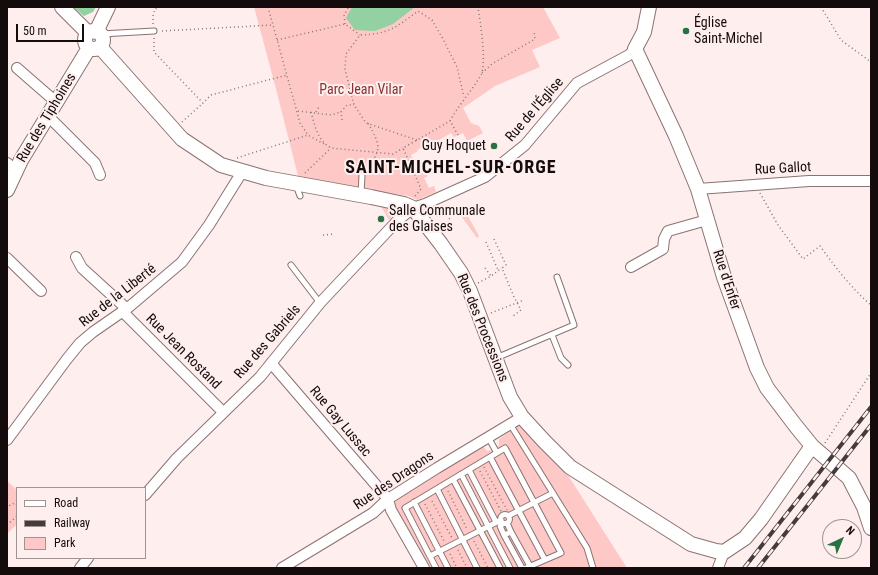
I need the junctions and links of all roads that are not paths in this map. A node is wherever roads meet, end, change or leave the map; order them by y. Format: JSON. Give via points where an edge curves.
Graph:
{"nodes":[{"id":1,"x":62,"y":7,"type":"edge"},
{"id":2,"x":108,"y":7,"type":"edge"},
{"id":3,"x":649,"y":7,"type":"edge"},
{"id":4,"x":154,"y":31,"type":"road end"},
{"id":5,"x":95,"y":39,"type":"junction"},
{"id":6,"x":635,"y":49,"type":"junction"},
{"id":7,"x":17,"y":68,"type":"dead end"},
{"id":8,"x":56,"y":102,"type":"junction"},
{"id":9,"x":48,"y":116,"type":"junction"},
{"id":10,"x":12,"y":167,"type":"edge"},
{"id":11,"x":237,"y":170,"type":"junction"},
{"id":12,"x":100,"y":175,"type":"dead end"},
{"id":13,"x":362,"y":175,"type":"road end"},
{"id":14,"x":871,"y":181,"type":"edge"},
{"id":15,"x":698,"y":189,"type":"junction"},
{"id":16,"x":7,"y":190,"type":"edge"},
{"id":17,"x":361,"y":195,"type":"junction"},
{"id":18,"x":410,"y":207,"type":"junction"},
{"id":19,"x":707,"y":220,"type":"junction"},
{"id":20,"x":76,"y":257,"type":"dead end"},
{"id":21,"x":7,"y":258,"type":"edge"},
{"id":22,"x":291,"y":266,"type":"dead end"},
{"id":23,"x":631,"y":267,"type":"dead end"},
{"id":24,"x":557,"y":277,"type":"dead end"},
{"id":25,"x":41,"y":291,"type":"dead end"},
{"id":26,"x":320,"y":303,"type":"junction"},
{"id":27,"x":125,"y":310,"type":"junction"},
{"id":28,"x":552,"y":335,"type":"junction"},
{"id":29,"x":496,"y":359,"type":"junction"},
{"id":30,"x":271,"y":363,"type":"junction"},
{"id":31,"x":568,"y":365,"type":"dead end"},
{"id":32,"x":223,"y":412,"type":"junction"},
{"id":33,"x":522,"y":417,"type":"junction"},
{"id":34,"x":510,"y":424,"type":"junction"},
{"id":35,"x":488,"y":438,"type":"junction"},
{"id":36,"x":7,"y":440,"type":"edge"},
{"id":37,"x":817,"y":446,"type":"junction"},
{"id":38,"x":497,"y":453,"type":"junction"},
{"id":39,"x":490,"y":457,"type":"junction"},
{"id":40,"x":469,"y":470,"type":"junction"},
{"id":41,"x":462,"y":474,"type":"junction"},
{"id":42,"x":453,"y":479,"type":"junction"},
{"id":43,"x":437,"y":489,"type":"junction"},
{"id":44,"x":553,"y":493,"type":"junction"},
{"id":45,"x":146,"y":494,"type":"edge"},
{"id":46,"x":388,"y":499,"type":"junction"},
{"id":47,"x":414,"y":502,"type":"junction"},
{"id":48,"x":534,"y":502,"type":"junction"},
{"id":49,"x":519,"y":510,"type":"junction"},
{"id":50,"x":503,"y":520,"type":"junction"},
{"id":51,"x":488,"y":526,"type":"junction"},
{"id":52,"x":871,"y":528,"type":"edge"},
{"id":53,"x":480,"y":530,"type":"junction"},
{"id":54,"x":512,"y":532,"type":"junction"},
{"id":55,"x":504,"y":535,"type":"junction"},
{"id":56,"x":462,"y":540,"type":"junction"},
{"id":57,"x":440,"y":551,"type":"junction"},
{"id":58,"x":724,"y":552,"type":"junction"},
{"id":59,"x":430,"y":556,"type":"junction"},
{"id":60,"x":87,"y":559,"type":"edge"},
{"id":61,"x":545,"y":560,"type":"junction"},
{"id":62,"x":297,"y":564,"type":"edge"},
{"id":63,"x":528,"y":567,"type":"edge"},
{"id":64,"x":80,"y":568,"type":"edge"},
{"id":65,"x":282,"y":568,"type":"edge"},
{"id":66,"x":424,"y":568,"type":"edge"},
{"id":67,"x":436,"y":568,"type":"edge"},
{"id":68,"x":448,"y":568,"type":"edge"},
{"id":69,"x":477,"y":568,"type":"edge"},
{"id":70,"x":500,"y":568,"type":"edge"},
{"id":71,"x":510,"y":568,"type":"edge"},
{"id":72,"x":522,"y":568,"type":"edge"},
{"id":73,"x":593,"y":568,"type":"edge"},
{"id":74,"x":718,"y":568,"type":"edge"}],
"edges":[{"from":1,"to":5,"type":"street"},
{"from":2,"to":5,"type":"street","name":"Rue des Tiphoines"},
{"from":3,"to":6,"type":"street","via":[[644,32]]},
{"from":4,"to":5,"type":"lane"},
{"from":5,"to":8,"type":"street","name":"Rue des Tiphoines"},
{"from":5,"to":11,"type":"street","via":[[182,139],[221,165]]},
{"from":6,"to":15,"type":"street","name":"Rue d'Enfer"},
{"from":6,"to":18,"type":"street","name":"Rue de l'Église","via":[[629,55],[577,83],[521,149],[485,177],[425,204]]},
{"from":7,"to":8,"type":"street"},
{"from":8,"to":9,"type":"street","name":"Rue des Tiphoines"},
{"from":9,"to":10,"type":"street","name":"Rue des Tiphoines"},
{"from":9,"to":12,"type":"street","via":[[94,163]]},
{"from":10,"to":16,"type":"street","name":"Rue des Tiphoines"},
{"from":11,"to":17,"type":"street","via":[[296,188]]},
{"from":11,"to":27,"type":"street","name":"Rue de la Liberté","via":[[209,226],[182,262]]},
{"from":13,"to":17,"type":"lane"},
{"from":14,"to":15,"type":"street","name":"Rue Gallot","via":[[809,181]]},
{"from":15,"to":19,"type":"street","name":"Rue d'Enfer"},
{"from":17,"to":18,"type":"street"},
{"from":18,"to":26,"type":"street","name":"Rue des Gabriels"},
{"from":18,"to":29,"type":"street","name":"Rue des Processions","via":[[451,257],[468,288]]},
{"from":19,"to":23,"type":"street","via":[[668,232],[663,249]]},
{"from":19,"to":37,"type":"street","name":"Rue d'Enfer","via":[[756,368],[780,407]]},
{"from":20,"to":27,"type":"street","name":"Rue Jean Rostand","via":[[82,268]]},
{"from":21,"to":25,"type":"street"},
{"from":22,"to":26,"type":"lane"},
{"from":24,"to":28,"type":"lane","via":[[574,325]]},
{"from":26,"to":30,"type":"street","name":"Rue des Gabriels"},
{"from":27,"to":32,"type":"street","name":"Rue Jean Rostand"},
{"from":27,"to":36,"type":"street","name":"Rue de la Liberté","via":[[80,343]]},
{"from":28,"to":29,"type":"lane"},
{"from":28,"to":31,"type":"lane","via":[[561,358]]},
{"from":29,"to":33,"type":"street","name":"Rue des Processions","via":[[510,397]]},
{"from":30,"to":32,"type":"street","name":"Rue des Gabriels"},
{"from":30,"to":46,"type":"street","name":"Rue Gay Lussac"},
{"from":32,"to":45,"type":"street","name":"Rue des Gabriels"},
{"from":33,"to":34,"type":"street","name":"Rue des Dragons"},
{"from":33,"to":58,"type":"street","name":"Rue des Processions","via":[[570,466],[691,544]]},
{"from":34,"to":35,"type":"street","name":"Rue des Dragons"},
{"from":34,"to":44,"type":"lane"},
{"from":35,"to":38,"type":"lane"},
{"from":35,"to":46,"type":"street","name":"Rue des Dragons"},
{"from":37,"to":52,"type":"street","name":"Rue d'Enfer","via":[[849,478],[864,507]]},
{"from":37,"to":58,"type":"street","via":[[745,538]]},
{"from":38,"to":39,"type":"lane"},
{"from":38,"to":48,"type":"lane","via":[[505,448]]},
{"from":39,"to":40,"type":"lane"},
{"from":39,"to":49,"type":"lane"},
{"from":40,"to":41,"type":"lane"},
{"from":40,"to":50,"type":"lane"},
{"from":41,"to":42,"type":"lane"},
{"from":41,"to":51,"type":"lane"},
{"from":42,"to":43,"type":"lane"},
{"from":42,"to":53,"type":"lane"},
{"from":43,"to":47,"type":"lane"},
{"from":43,"to":56,"type":"lane"},
{"from":44,"to":48,"type":"lane"},
{"from":44,"to":73,"type":"lane","via":[[587,548]]},
{"from":46,"to":62,"type":"street","name":"Rue des Dragons","via":[[373,513]]},
{"from":46,"to":66,"type":"street","name":"Rue Gay Lussac","via":[[391,510]]},
{"from":47,"to":57,"type":"lane"},
{"from":47,"to":59,"type":"lane","via":[[405,508]]},
{"from":48,"to":49,"type":"lane"},
{"from":48,"to":61,"type":"lane","via":[[561,553]]},
{"from":49,"to":50,"type":"lane"},
{"from":49,"to":61,"type":"lane"},
{"from":50,"to":51,"type":"lane"},
{"from":50,"to":54,"type":"lane"},
{"from":50,"to":55,"type":"lane","via":[[500,526]]},
{"from":51,"to":53,"type":"lane"},
{"from":51,"to":71,"type":"lane"},
{"from":53,"to":56,"type":"lane"},
{"from":53,"to":70,"type":"lane"},
{"from":54,"to":55,"type":"lane"},
{"from":54,"to":63,"type":"lane"},
{"from":55,"to":72,"type":"lane"},
{"from":56,"to":57,"type":"lane"},
{"from":56,"to":69,"type":"lane"},
{"from":57,"to":59,"type":"lane"},
{"from":57,"to":68,"type":"lane"},
{"from":58,"to":74,"type":"street"},
{"from":59,"to":67,"type":"lane"},
{"from":60,"to":64,"type":"street"},
{"from":61,"to":63,"type":"lane"},
{"from":62,"to":65,"type":"street","name":"Rue des Dragons"}]}
